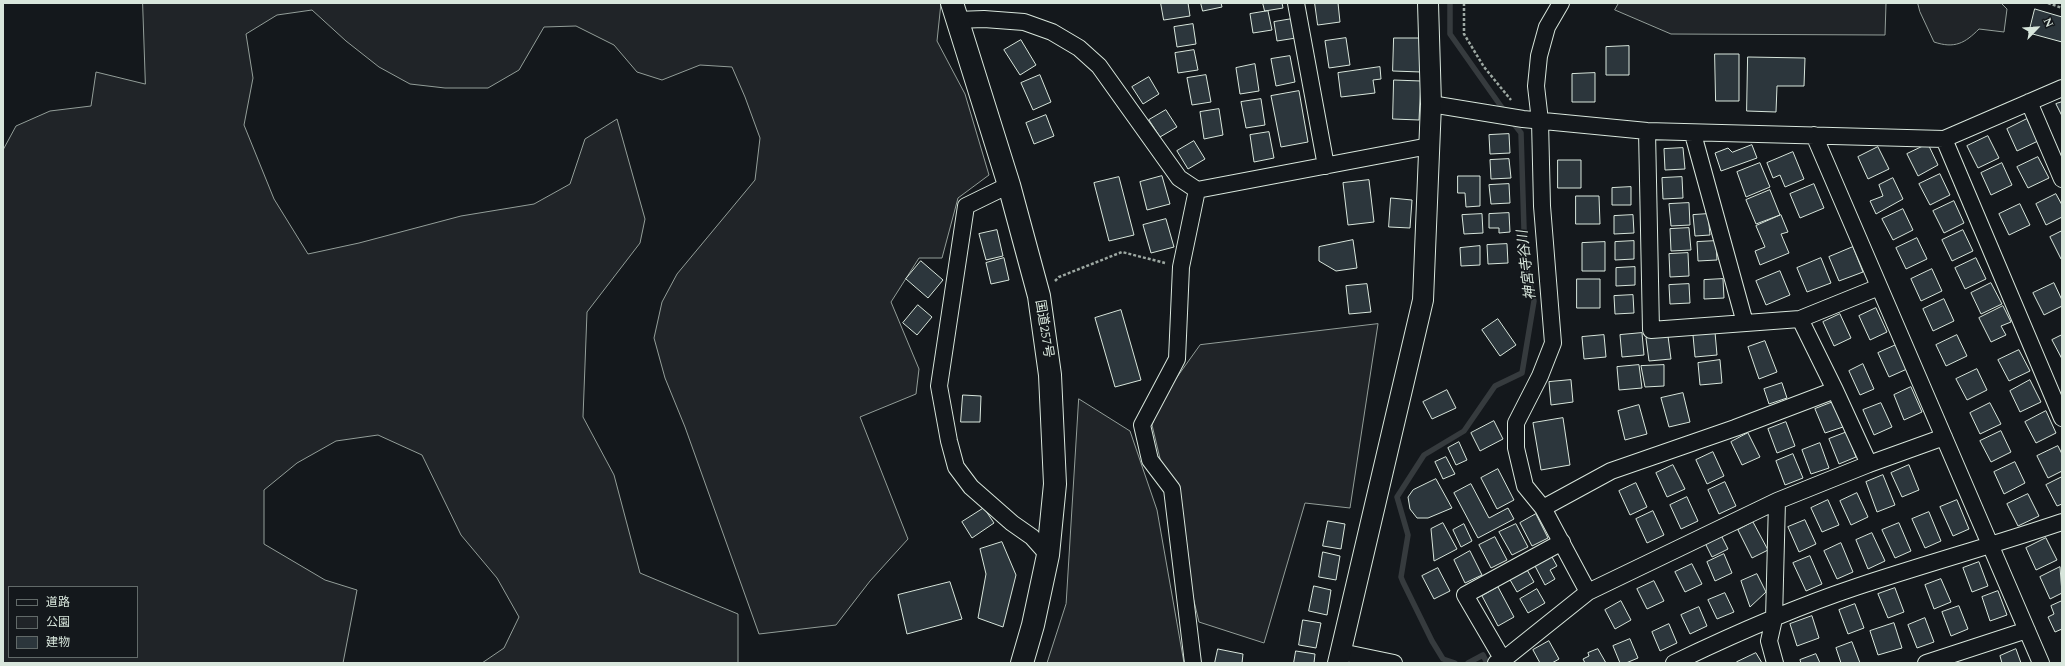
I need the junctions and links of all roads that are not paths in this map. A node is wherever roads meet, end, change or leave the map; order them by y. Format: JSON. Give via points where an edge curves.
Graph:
{"nodes":[{"id":1,"x":1296,"y":3,"type":"edge"},
{"id":2,"x":1428,"y":3,"type":"edge"},
{"id":3,"x":1561,"y":3,"type":"edge"},
{"id":4,"x":954,"y":12,"type":"edge"},
{"id":5,"x":2062,"y":88,"type":"edge"},
{"id":6,"x":2028,"y":102,"type":"junction"},
{"id":7,"x":1431,"y":104,"type":"junction"},
{"id":8,"x":1540,"y":121,"type":"junction"},
{"id":9,"x":1647,"y":131,"type":"junction"},
{"id":10,"x":1693,"y":134,"type":"junction"},
{"id":11,"x":1814,"y":135,"type":"junction"},
{"id":12,"x":1944,"y":139,"type":"junction"},
{"id":13,"x":1429,"y":146,"type":"junction"},
{"id":14,"x":1326,"y":166,"type":"junction"},
{"id":15,"x":2062,"y":179,"type":"edge"},
{"id":16,"x":1009,"y":186,"type":"junction"},
{"id":17,"x":1197,"y":190,"type":"junction"},
{"id":18,"x":1879,"y":287,"type":"junction"},
{"id":19,"x":1800,"y":319,"type":"junction"},
{"id":20,"x":1745,"y":323,"type":"junction"},
{"id":21,"x":1835,"y":390,"type":"junction"},
{"id":22,"x":2062,"y":418,"type":"edge"},
{"id":23,"x":1944,"y":437,"type":"junction"},
{"id":24,"x":1869,"y":464,"type":"junction"},
{"id":25,"x":1777,"y":501,"type":"junction"},
{"id":26,"x":1543,"y":508,"type":"junction"},
{"id":27,"x":2062,"y":522,"type":"edge"},
{"id":28,"x":1562,"y":542,"type":"junction"},
{"id":29,"x":1990,"y":547,"type":"junction"},
{"id":30,"x":1048,"y":555,"type":"junction"},
{"id":31,"x":1588,"y":592,"type":"junction"},
{"id":32,"x":1774,"y":619,"type":"junction"},
{"id":33,"x":2026,"y":630,"type":"junction"},
{"id":34,"x":1339,"y":658,"type":"edge"},
{"id":35,"x":1501,"y":662,"type":"edge"},
{"id":36,"x":1022,"y":663,"type":"edge"},
{"id":37,"x":1193,"y":663,"type":"edge"},
{"id":38,"x":1394,"y":663,"type":"edge"},
{"id":39,"x":1674,"y":663,"type":"edge"},
{"id":40,"x":1775,"y":663,"type":"edge"},
{"id":41,"x":1926,"y":663,"type":"edge"},
{"id":42,"x":2041,"y":663,"type":"edge"}],
"edges":[{"from":1,"to":14,"type":"street"},
{"from":2,"to":7,"type":"street"},
{"from":3,"to":8,"type":"street","via":[[1547,27],[1539,56],[1536,86]]},
{"from":4,"to":16,"type":"highway","name":"国道257号"},
{"from":4,"to":17,"type":"street","via":[[984,19],[1024,22],[1052,32],[1079,48],[1099,66],[1179,178]]},
{"from":5,"to":6,"type":"street"},
{"from":6,"to":12,"type":"street"},
{"from":6,"to":15,"type":"street"},
{"from":7,"to":8,"type":"street"},
{"from":7,"to":13,"type":"street"},
{"from":8,"to":9,"type":"street"},
{"from":8,"to":26,"type":"street","via":[[1542,206],[1553,343],[1540,376],[1516,422],[1516,448],[1525,486]]},
{"from":9,"to":10,"type":"street"},
{"from":9,"to":20,"type":"street","via":[[1651,330]]},
{"from":10,"to":11,"type":"street"},
{"from":10,"to":20,"type":"street"},
{"from":11,"to":12,"type":"street"},
{"from":11,"to":18,"type":"street"},
{"from":12,"to":22,"type":"street"},
{"from":13,"to":14,"type":"street"},
{"from":13,"to":34,"type":"street","via":[[1423,300]]},
{"from":14,"to":17,"type":"street"},
{"from":16,"to":30,"type":"highway","name":"国道257号","via":[[1039,296],[1050,375],[1055,484]]},
{"from":16,"to":30,"type":"street","via":[[966,206],[939,386],[956,467],[972,486],[1012,523],[1032,537]]},
{"from":17,"to":37,"type":"street","via":[[1181,267],[1177,359],[1142,425],[1150,460],[1172,489]]},
{"from":18,"to":19,"type":"street"},
{"from":18,"to":23,"type":"street"},
{"from":19,"to":20,"type":"street"},
{"from":19,"to":21,"type":"street"},
{"from":21,"to":24,"type":"street"},
{"from":21,"to":26,"type":"street","via":[[1611,471]]},
{"from":23,"to":24,"type":"street"},
{"from":23,"to":29,"type":"street"},
{"from":24,"to":25,"type":"street"},
{"from":25,"to":31,"type":"street"},
{"from":25,"to":32,"type":"street"},
{"from":26,"to":28,"type":"street"},
{"from":27,"to":29,"type":"street"},
{"from":28,"to":31,"type":"street"},
{"from":28,"to":35,"type":"street","via":[[1465,595]]},
{"from":29,"to":32,"type":"street","via":[[1856,587]]},
{"from":29,"to":33,"type":"street"},
{"from":30,"to":36,"type":"highway","name":"国道257号"},
{"from":31,"to":35,"type":"street"},
{"from":32,"to":39,"type":"street"},
{"from":32,"to":40,"type":"street","via":[[1769,641]]},
{"from":33,"to":41,"type":"street"},
{"from":33,"to":42,"type":"street"},
{"from":34,"to":38,"type":"street"}]}
